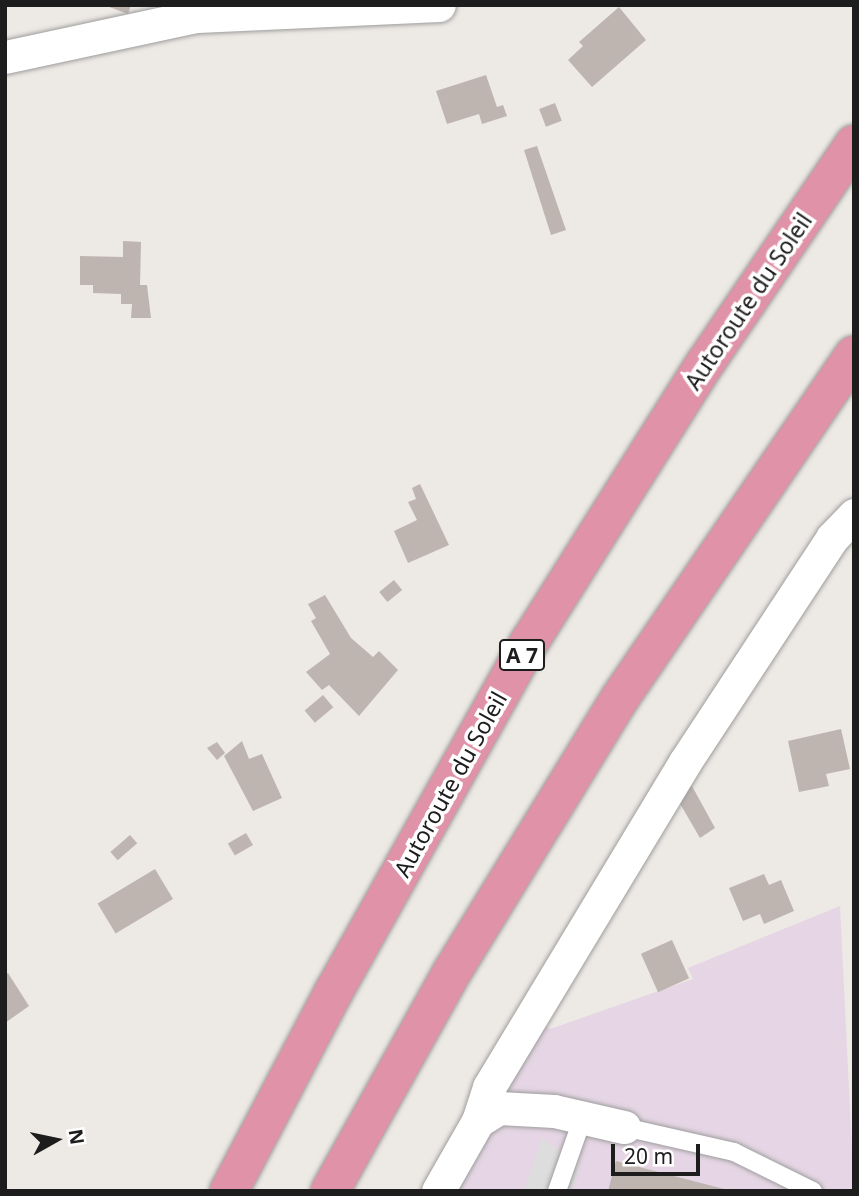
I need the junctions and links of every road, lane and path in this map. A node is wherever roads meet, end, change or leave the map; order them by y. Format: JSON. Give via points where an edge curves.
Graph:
{"nodes":[{"id":1,"x":439,"y":5,"type":"edge"},
{"id":2,"x":5,"y":57,"type":"edge"},
{"id":3,"x":854,"y":144,"type":"edge"},
{"id":4,"x":854,"y":355,"type":"edge"},
{"id":5,"x":854,"y":515,"type":"edge"},
{"id":6,"x":583,"y":1117,"type":"junction"},
{"id":7,"x":478,"y":1121,"type":"junction"},
{"id":8,"x":624,"y":1127,"type":"joint"},
{"id":9,"x":229,"y":1191,"type":"edge"},
{"id":10,"x":330,"y":1191,"type":"edge"},
{"id":11,"x":438,"y":1191,"type":"edge"},
{"id":12,"x":558,"y":1191,"type":"edge"},
{"id":13,"x":813,"y":1191,"type":"edge"}],
"edges":[{"from":1,"to":2,"type":"street","via":[[198,16]]},
{"from":3,"to":9,"type":"highway","name":"Autoroute du Soleil","number":"A 7","via":[[704,365],[530,640],[333,993]]},
{"from":4,"to":10,"type":"highway","via":[[620,698],[452,972]]},
{"from":5,"to":7,"type":"street","via":[[832,538],[685,762],[489,1087]]},
{"from":6,"to":7,"type":"street","via":[[510,1107]]},
{"from":6,"to":8,"type":"street"},
{"from":6,"to":12,"type":"lane"},
{"from":7,"to":11,"type":"street"},
{"from":8,"to":13,"type":"lane","via":[[734,1152]]}]}
